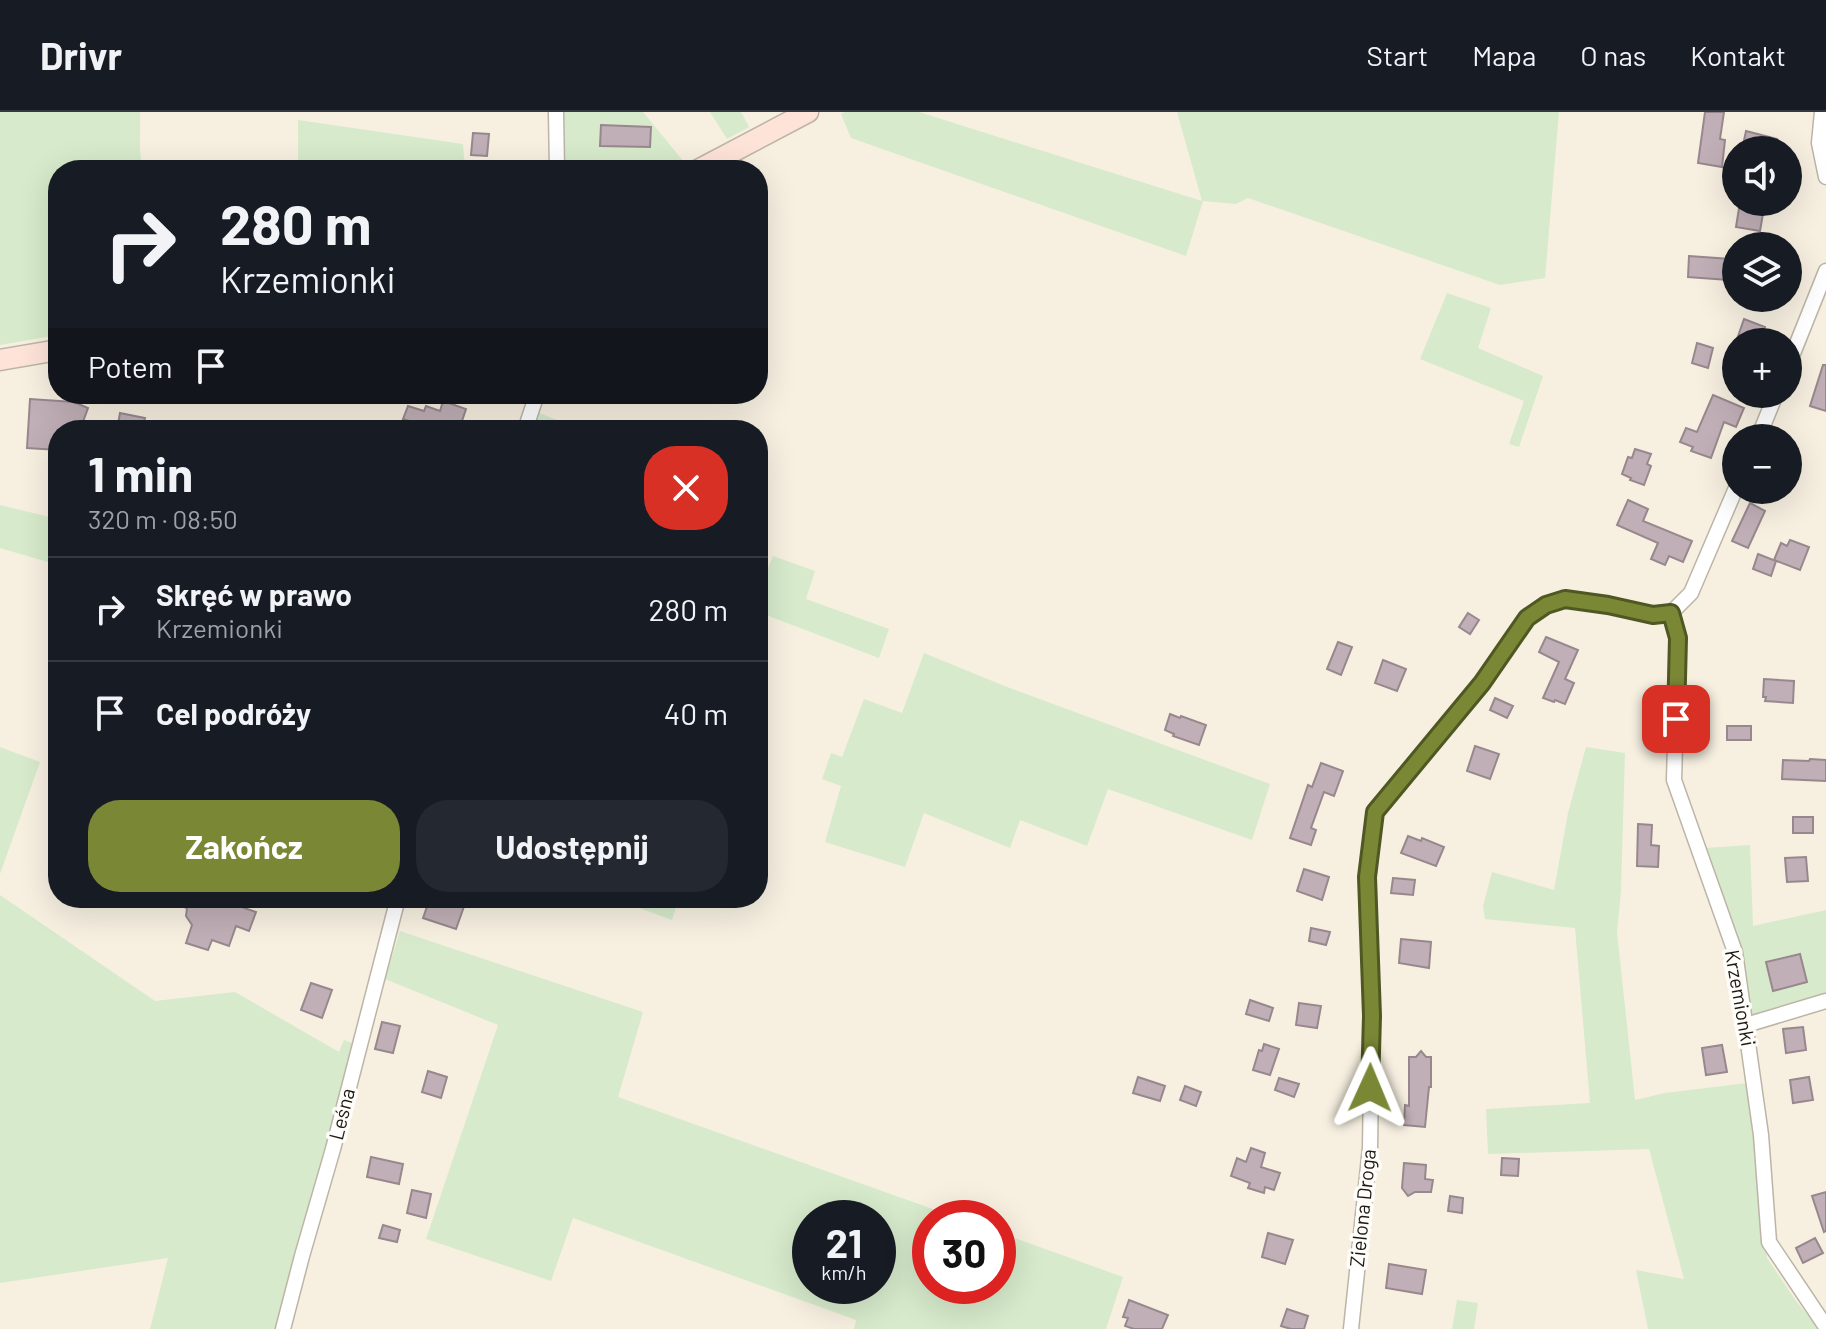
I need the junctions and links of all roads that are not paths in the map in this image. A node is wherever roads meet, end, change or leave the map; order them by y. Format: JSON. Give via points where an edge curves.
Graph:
{"nodes":[{"id":1,"x":556,"y":112,"type":"edge"},
{"id":2,"x":808,"y":112,"type":"edge"},
{"id":3,"x":1822,"y":112,"type":"edge"},
{"id":4,"x":557,"y":160,"type":"edge"},
{"id":5,"x":717,"y":160,"type":"edge"},
{"id":6,"x":1826,"y":177,"type":"edge"},
{"id":7,"x":1826,"y":271,"type":"edge"},
{"id":8,"x":1802,"y":331,"type":"edge"},
{"id":9,"x":48,"y":352,"type":"edge"},
{"id":10,"x":0,"y":360,"type":"edge"},
{"id":11,"x":1729,"y":504,"type":"edge"},
{"id":12,"x":1671,"y":613,"type":"junction"},
{"id":13,"x":395,"y":908,"type":"edge"},
{"id":14,"x":1826,"y":1001,"type":"edge"},
{"id":15,"x":1746,"y":1025,"type":"junction"},
{"id":16,"x":1826,"y":1327,"type":"edge"},
{"id":17,"x":283,"y":1329,"type":"edge"},
{"id":18,"x":1351,"y":1329,"type":"edge"}],
"edges":[{"from":1,"to":4,"type":"street"},
{"from":2,"to":5,"type":"main road"},
{"from":3,"to":6,"type":"street","via":[[1819,143]]},
{"from":7,"to":8,"type":"street"},
{"from":9,"to":10,"type":"main road"},
{"from":11,"to":12,"type":"street","via":[[1691,593]]},
{"from":12,"to":15,"type":"street","name":"Krzemionki","via":[[1678,638],[1674,780],[1735,952]]},
{"from":12,"to":18,"type":"street","name":"Zielona Droga","via":[[1653,615],[1565,599],[1546,605],[1527,618],[1482,683],[1375,812],[1367,877],[1370,1148]]},
{"from":13,"to":17,"type":"street","name":"Leśna"},
{"from":14,"to":15,"type":"street"},
{"from":15,"to":16,"type":"street","name":"Krzemionki","via":[[1769,1242]]}]}
